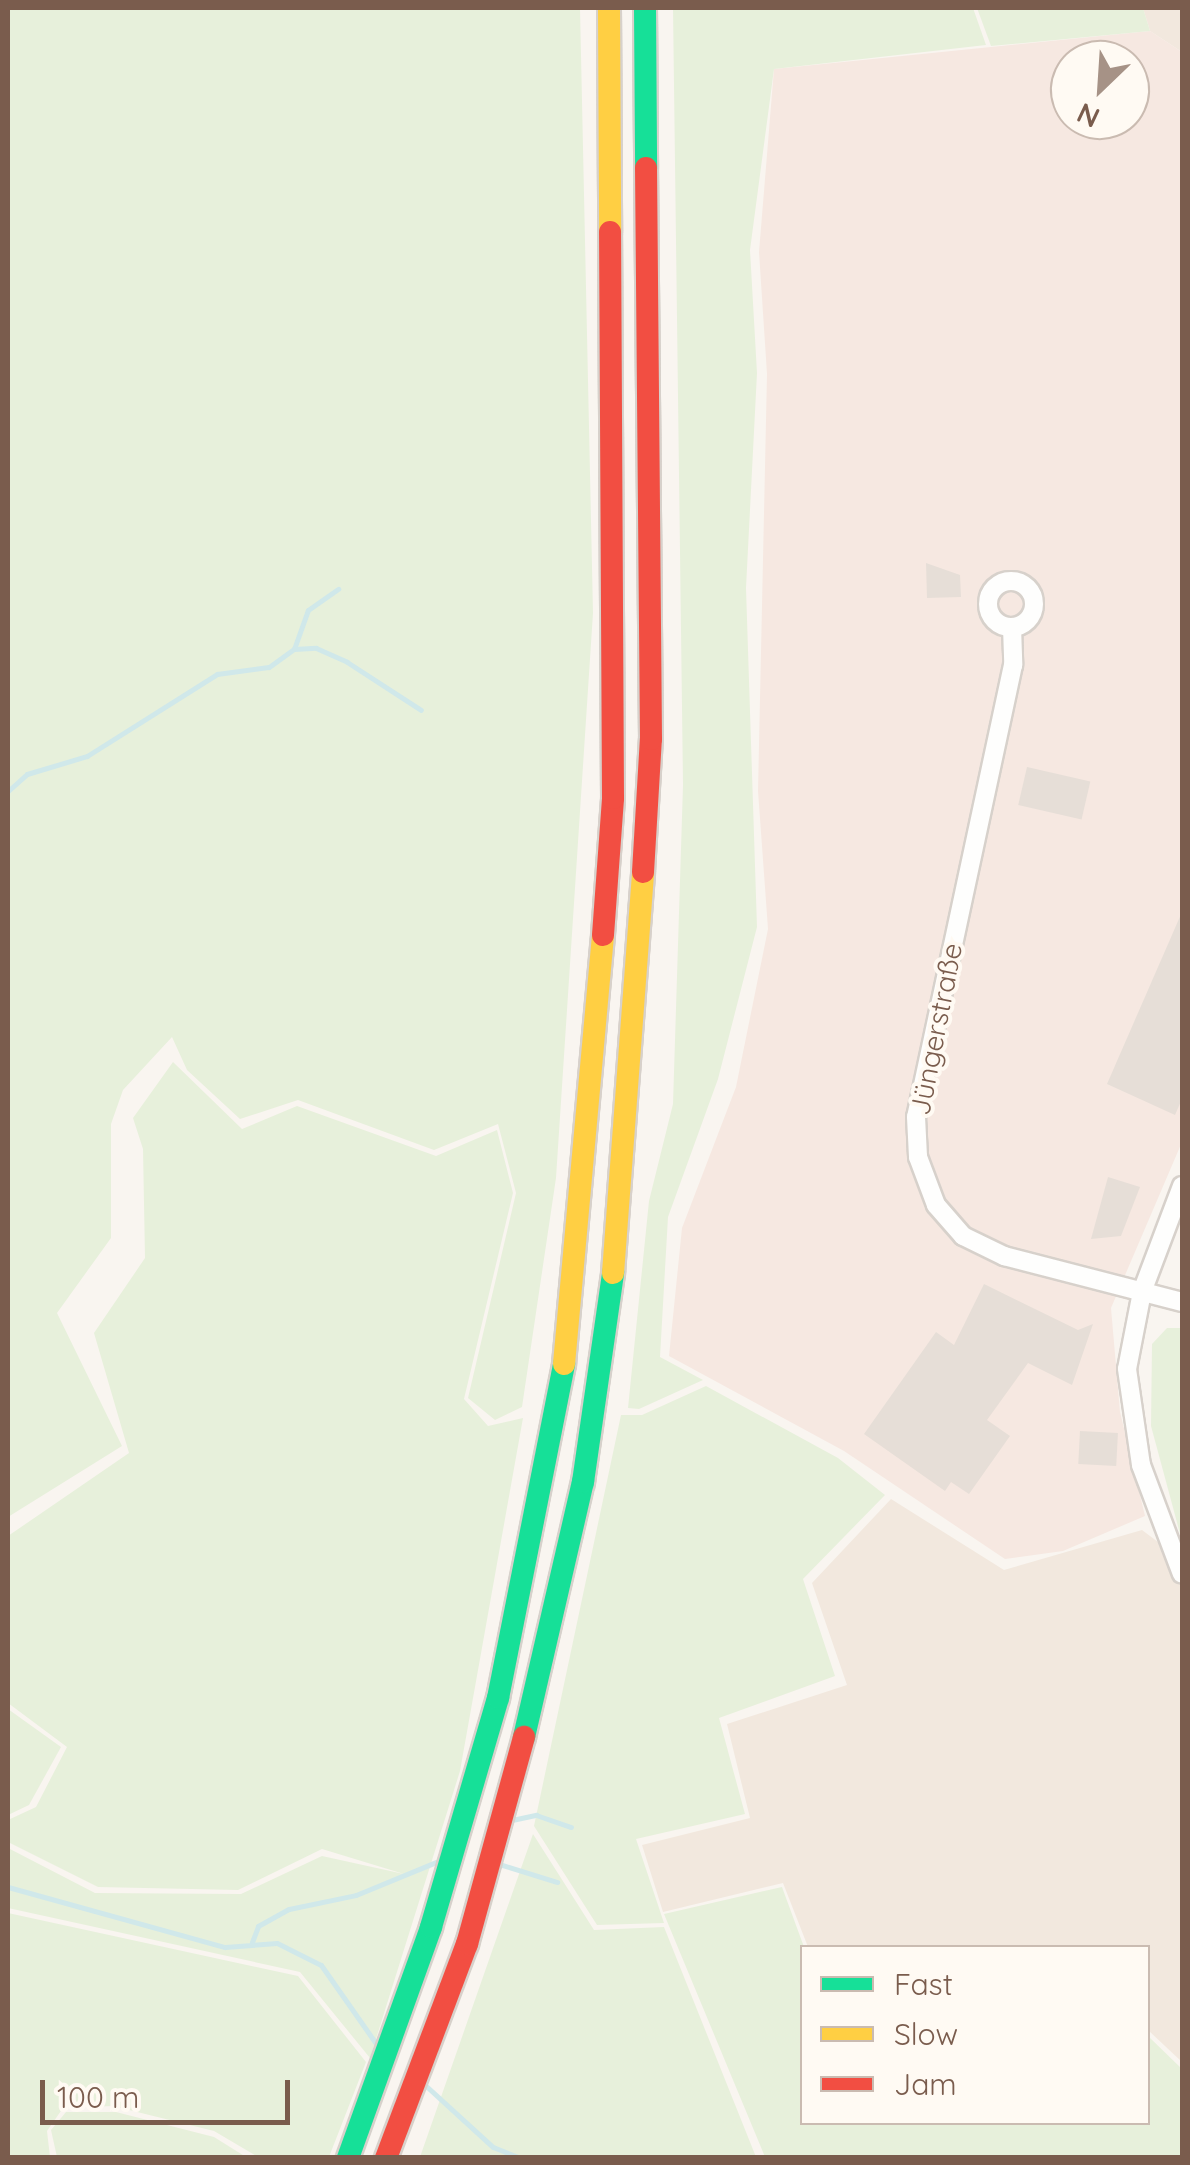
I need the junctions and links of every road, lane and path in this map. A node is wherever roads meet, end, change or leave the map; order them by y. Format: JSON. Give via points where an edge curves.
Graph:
{"nodes":[{"id":1,"x":609,"y":8,"type":"edge"},
{"id":2,"x":646,"y":8,"type":"edge"},
{"id":3,"x":1012,"y":627,"type":"dead end"},
{"id":4,"x":1182,"y":1186,"type":"edge"},
{"id":5,"x":1142,"y":1292,"type":"junction"},
{"id":6,"x":1182,"y":1302,"type":"edge"},
{"id":7,"x":1182,"y":1574,"type":"edge"},
{"id":8,"x":348,"y":2158,"type":"edge"},
{"id":9,"x":386,"y":2158,"type":"edge"}],
"edges":[{"from":1,"to":8,"type":"highway","via":[[612,798],[590,1144],[564,1366],[498,1698],[431,1927]]},
{"from":2,"to":9,"type":"highway","via":[[651,739],[640,986],[600,1372],[524,1747],[467,1944]]},
{"from":3,"to":5,"type":"street","name":"Jüngerstraße","via":[[1013,665],[916,1118],[918,1158],[936,1204],[964,1236],[1004,1256]]},
{"from":4,"to":5,"type":"street"},
{"from":5,"to":6,"type":"street","name":"Jüngerstraße"},
{"from":5,"to":7,"type":"street","via":[[1128,1369],[1130,1414],[1150,1497]]}]}
